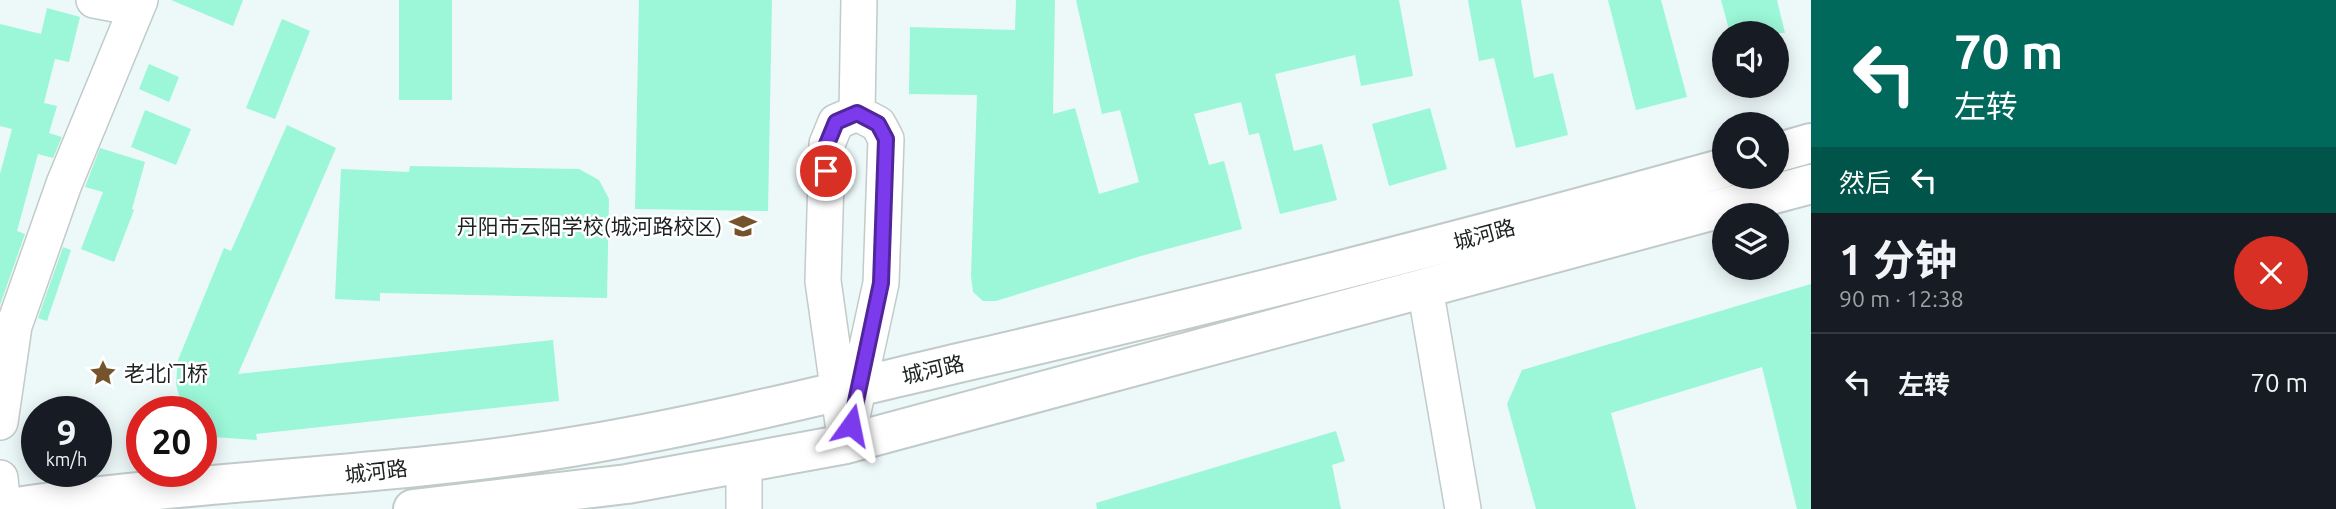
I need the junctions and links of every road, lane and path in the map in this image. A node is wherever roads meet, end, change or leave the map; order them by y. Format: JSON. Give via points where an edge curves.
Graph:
{"nodes":[{"id":1,"x":94,"y":0,"type":"edge"},
{"id":2,"x":859,"y":0,"type":"edge"},
{"id":3,"x":138,"y":4,"type":"edge"},
{"id":4,"x":857,"y":113,"type":"junction"},
{"id":5,"x":1811,"y":143,"type":"edge"},
{"id":6,"x":1789,"y":149,"type":"edge"},
{"id":7,"x":1712,"y":171,"type":"edge"},
{"id":8,"x":1811,"y":184,"type":"edge"},
{"id":9,"x":1425,"y":288,"type":"junction"},
{"id":10,"x":7,"y":324,"type":"edge"},
{"id":11,"x":849,"y":388,"type":"junction"},
{"id":12,"x":0,"y":422,"type":"edge"},
{"id":13,"x":846,"y":444,"type":"junction"},
{"id":14,"x":744,"y":463,"type":"junction"},
{"id":15,"x":0,"y":478,"type":"edge"},
{"id":16,"x":3,"y":509,"type":"edge"},
{"id":17,"x":413,"y":509,"type":"edge"},
{"id":18,"x":744,"y":509,"type":"edge"},
{"id":19,"x":1463,"y":509,"type":"edge"}],
"edges":[{"from":1,"to":3,"type":"street"},
{"from":2,"to":4,"type":"street"},
{"from":3,"to":10,"type":"street"},
{"from":4,"to":11,"type":"street","via":[[836,122],[827,144],[823,281]]},
{"from":4,"to":11,"type":"street","via":[[878,124],[886,139],[881,283]]},
{"from":5,"to":6,"type":"main road"},
{"from":7,"to":11,"type":"main road","name":"城河路","via":[[1312,280]]},
{"from":8,"to":9,"type":"main road","name":"城河路"},
{"from":9,"to":13,"type":"main road","name":"城河路"},
{"from":9,"to":19,"type":"street"},
{"from":10,"to":12,"type":"street"},
{"from":11,"to":13,"type":"street"},
{"from":11,"to":16,"type":"main road","name":"城河路","via":[[582,446],[322,478]]},
{"from":13,"to":14,"type":"main road","name":"城河路"},
{"from":14,"to":17,"type":"main road","name":"城河路","via":[[628,484]]},
{"from":14,"to":18,"type":"street"},
{"from":15,"to":16,"type":"street"}]}
